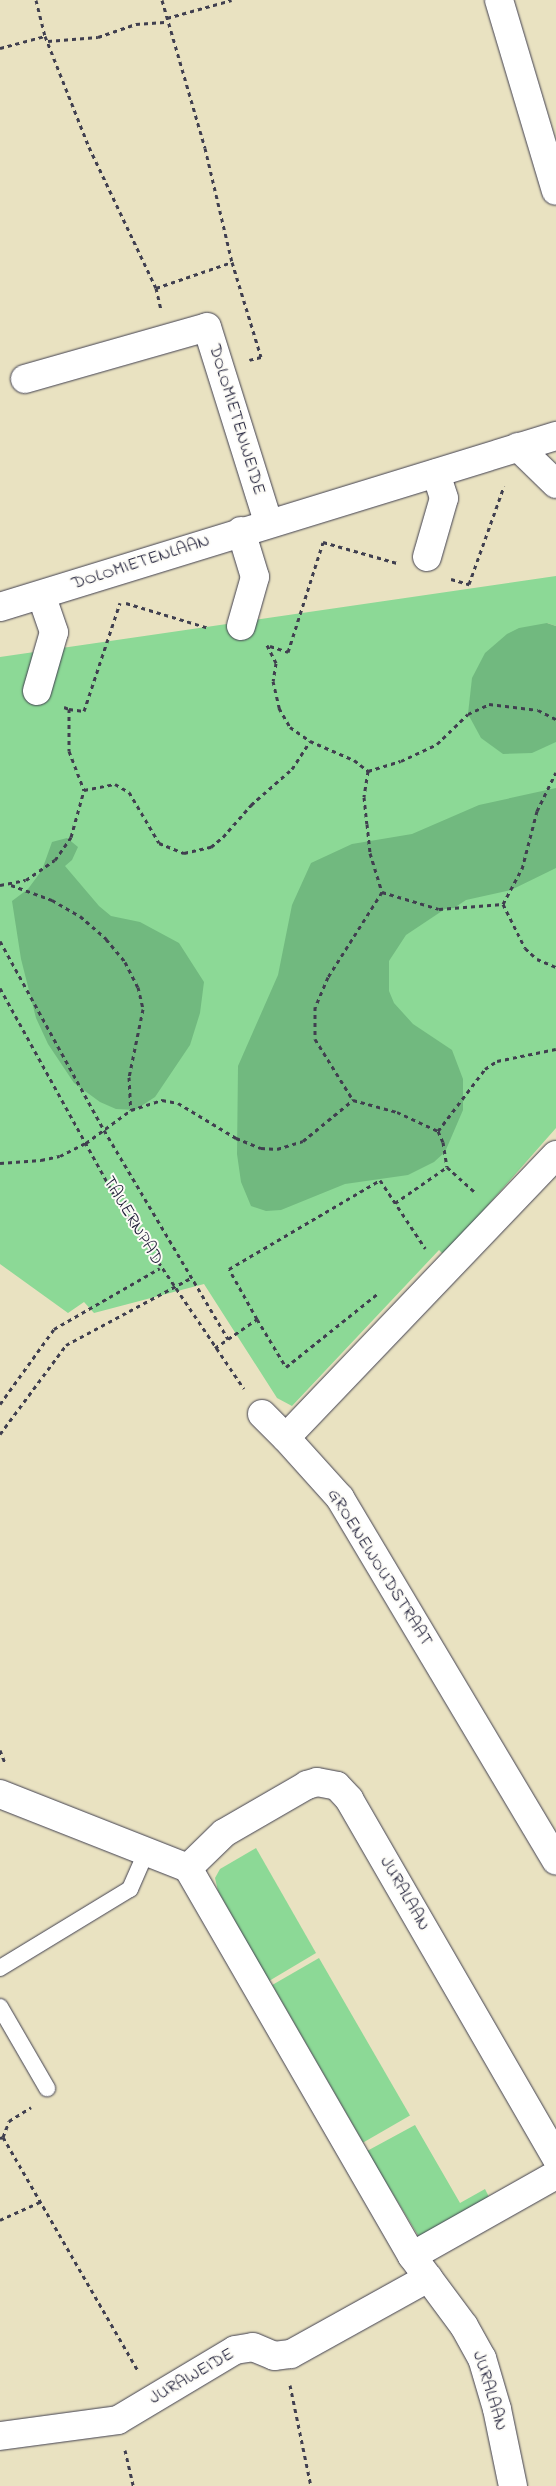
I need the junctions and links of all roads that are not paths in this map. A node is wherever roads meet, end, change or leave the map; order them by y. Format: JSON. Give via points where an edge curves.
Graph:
{"nodes":[{"id":1,"x":498,"y":0,"type":"edge"},
{"id":2,"x":556,"y":191,"type":"edge"},
{"id":3,"x":25,"y":379,"type":"dead end"},
{"id":4,"x":556,"y":436,"type":"edge"},
{"id":5,"x":518,"y":447,"type":"junction"},
{"id":6,"x":436,"y":473,"type":"junction"},
{"id":7,"x":556,"y":484,"type":"edge"},
{"id":8,"x":268,"y":522,"type":"junction"},
{"id":9,"x":240,"y":531,"type":"junction"},
{"id":10,"x":426,"y":564,"type":"road end"},
{"id":11,"x":41,"y":595,"type":"junction"},
{"id":12,"x":0,"y":607,"type":"edge"},
{"id":13,"x":240,"y":631,"type":"road end"},
{"id":14,"x":37,"y":691,"type":"road end"},
{"id":15,"x":556,"y":1155,"type":"edge"},
{"id":16,"x":262,"y":1414,"type":"road end"},
{"id":17,"x":286,"y":1438,"type":"junction"},
{"id":18,"x":0,"y":1794,"type":"edge"},
{"id":19,"x":147,"y":1850,"type":"junction"},
{"id":20,"x":556,"y":1861,"type":"edge"},
{"id":21,"x":188,"y":1868,"type":"junction"},
{"id":22,"x":0,"y":1968,"type":"edge"},
{"id":23,"x":0,"y":2007,"type":"edge"},
{"id":24,"x":47,"y":2088,"type":"road end"},
{"id":25,"x":556,"y":2157,"type":"edge"},
{"id":26,"x":556,"y":2175,"type":"edge"},
{"id":27,"x":412,"y":2256,"type":"junction"},
{"id":28,"x":428,"y":2278,"type":"junction"},
{"id":29,"x":0,"y":2436,"type":"edge"},
{"id":30,"x":513,"y":2486,"type":"edge"}],
"edges":[{"from":1,"to":2,"type":"street"},
{"from":3,"to":8,"type":"street","name":"DOLOMIETENWEIDE","via":[[207,327]]},
{"from":4,"to":5,"type":"street","name":"DOLOMIETENLAAN"},
{"from":5,"to":6,"type":"street","name":"DOLOMIETENLAAN"},
{"from":5,"to":7,"type":"street"},
{"from":6,"to":8,"type":"street","name":"DOLOMIETENLAAN"},
{"from":6,"to":10,"type":"street","via":[[444,498]]},
{"from":8,"to":9,"type":"street","name":"DOLOMIETENLAAN"},
{"from":9,"to":11,"type":"street","name":"DOLOMIETENLAAN"},
{"from":9,"to":13,"type":"street","via":[[255,577]]},
{"from":11,"to":12,"type":"street","name":"DOLOMIETENLAAN"},
{"from":11,"to":14,"type":"street","via":[[54,632]]},
{"from":15,"to":17,"type":"street"},
{"from":16,"to":17,"type":"street"},
{"from":17,"to":20,"type":"street","name":"GROENEWOUDSTRAAT","via":[[340,1498]]},
{"from":18,"to":19,"type":"street"},
{"from":19,"to":21,"type":"street"},
{"from":19,"to":22,"type":"lane","via":[[130,1889]]},
{"from":21,"to":25,"type":"street","name":"JURALAAN","via":[[224,1833],[307,1785],[322,1782],[337,1786],[348,1799]]},
{"from":21,"to":27,"type":"street","name":"JURALAAN"},
{"from":23,"to":24,"type":"lane"},
{"from":26,"to":27,"type":"street"},
{"from":27,"to":28,"type":"street","name":"JURALAAN"},
{"from":28,"to":29,"type":"street","name":"JURAWEIDE","via":[[290,2354],[274,2356],[253,2348],[235,2350],[118,2420]]},
{"from":28,"to":30,"type":"street","name":"JURALAAN","via":[[464,2326],[482,2358],[497,2409]]}]}
